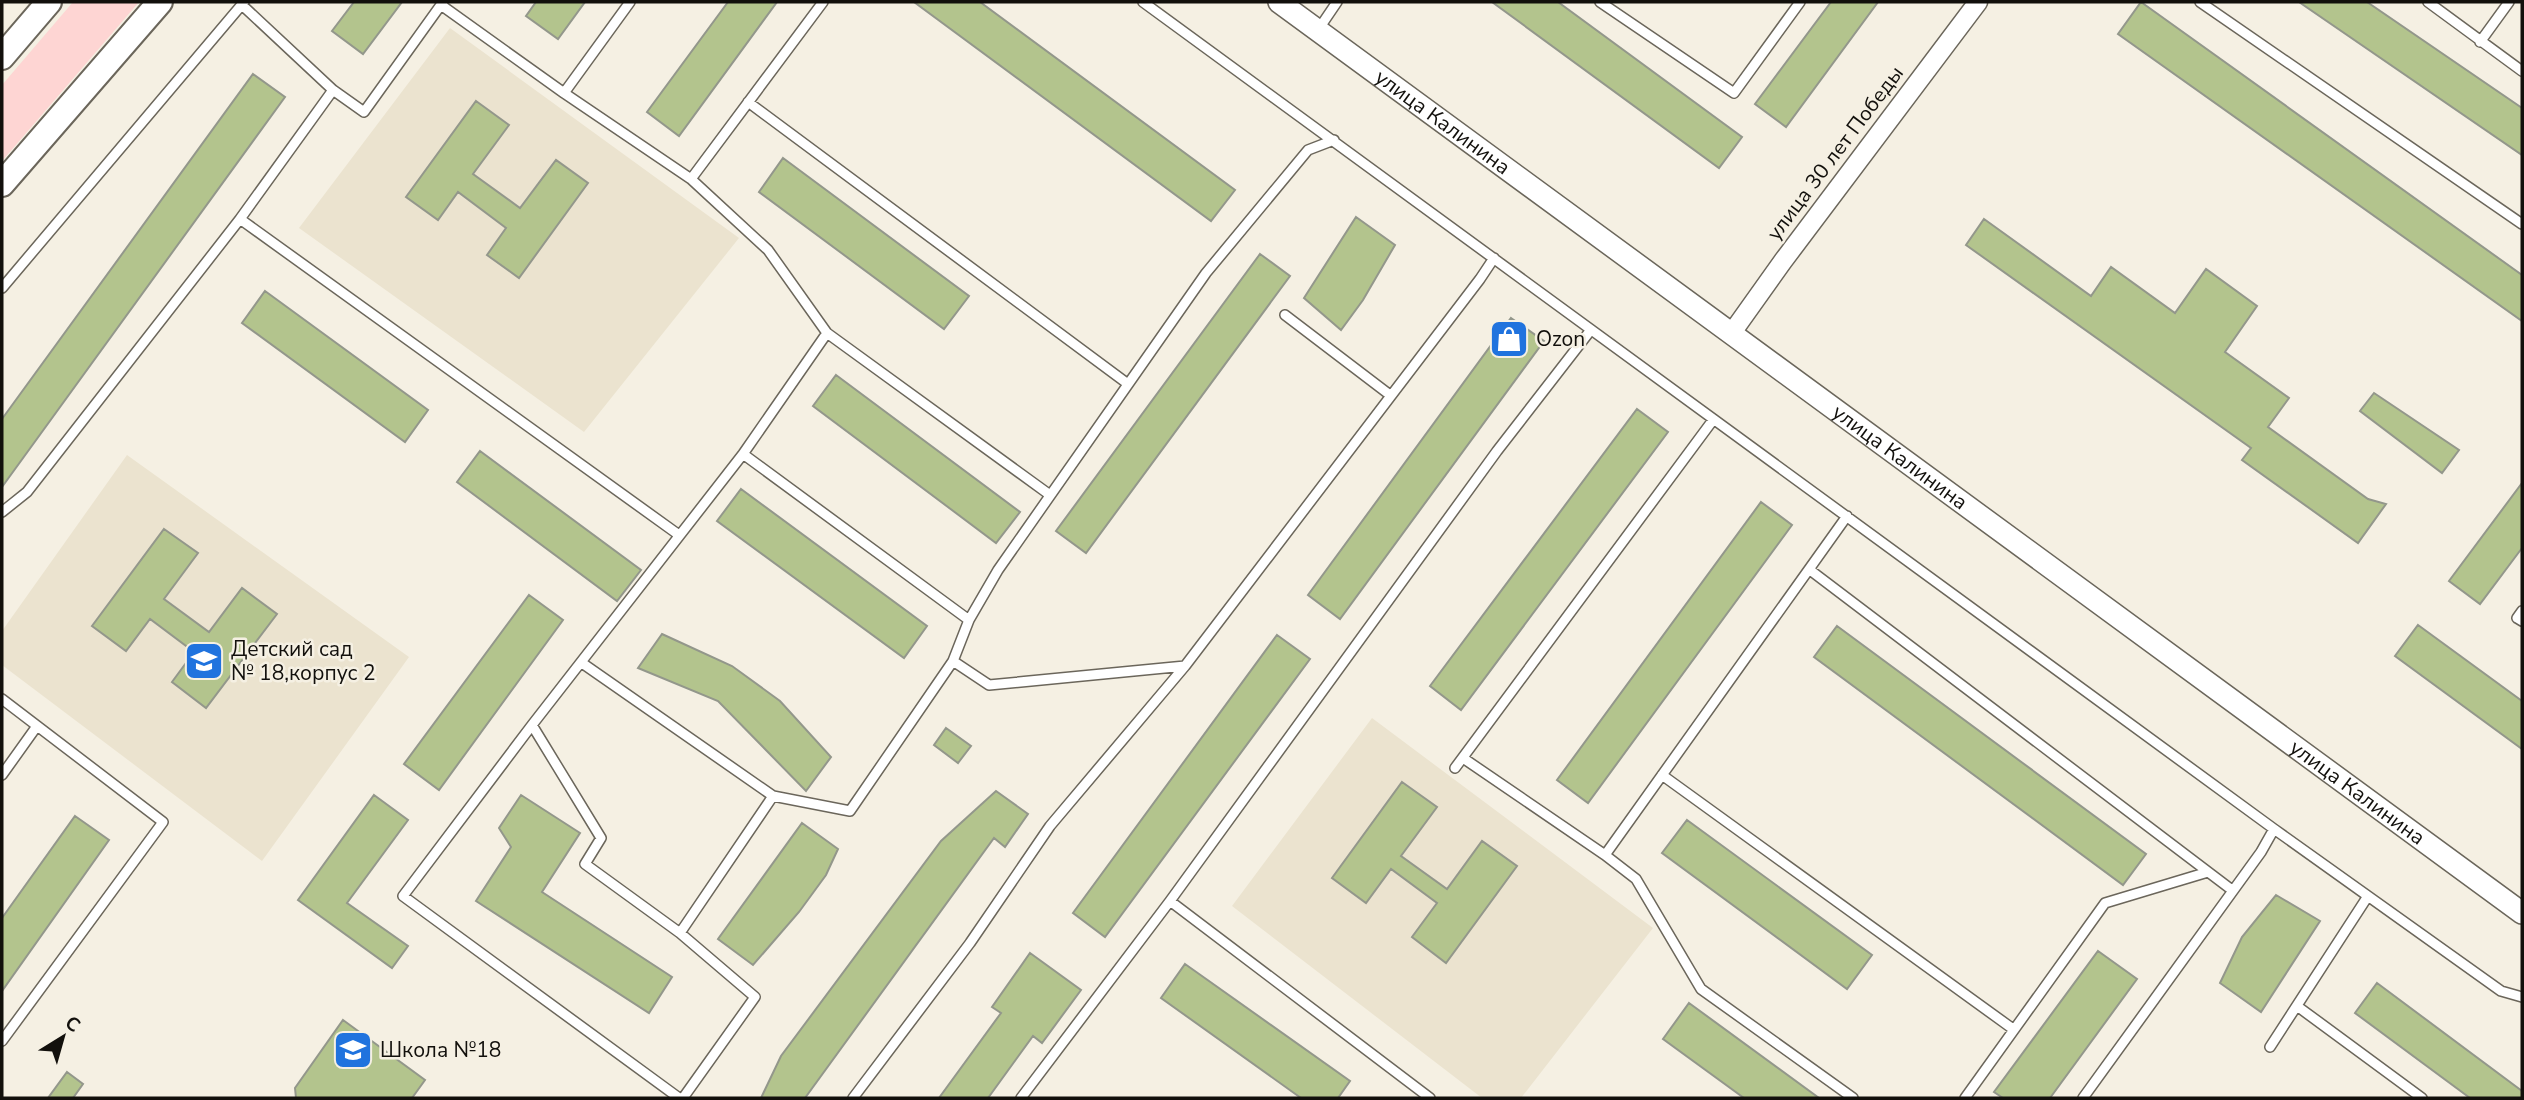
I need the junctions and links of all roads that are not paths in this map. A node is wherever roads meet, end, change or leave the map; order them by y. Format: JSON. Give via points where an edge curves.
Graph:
{"nodes":[{"id":1,"x":49,"y":2,"type":"edge"},
{"id":2,"x":160,"y":2,"type":"edge"},
{"id":3,"x":630,"y":2,"type":"edge"},
{"id":4,"x":823,"y":2,"type":"edge"},
{"id":5,"x":1143,"y":2,"type":"edge"},
{"id":6,"x":1279,"y":2,"type":"edge"},
{"id":7,"x":1336,"y":2,"type":"edge"},
{"id":8,"x":1600,"y":2,"type":"edge"},
{"id":9,"x":1800,"y":2,"type":"edge"},
{"id":10,"x":1978,"y":2,"type":"edge"},
{"id":11,"x":2200,"y":2,"type":"edge"},
{"id":12,"x":2428,"y":2,"type":"edge"},
{"id":13,"x":2509,"y":2,"type":"edge"},
{"id":14,"x":243,"y":3,"type":"edge"},
{"id":15,"x":442,"y":3,"type":"edge"},
{"id":16,"x":1318,"y":30,"type":"junction"},
{"id":17,"x":2480,"y":42,"type":"junction"},
{"id":18,"x":2,"y":57,"type":"edge"},
{"id":19,"x":2522,"y":71,"type":"edge"},
{"id":20,"x":333,"y":90,"type":"junction"},
{"id":21,"x":564,"y":93,"type":"junction"},
{"id":22,"x":748,"y":102,"type":"junction"},
{"id":23,"x":1334,"y":140,"type":"junction"},
{"id":24,"x":691,"y":179,"type":"junction"},
{"id":25,"x":2,"y":184,"type":"edge"},
{"id":26,"x":240,"y":219,"type":"junction"},
{"id":27,"x":2522,"y":225,"type":"edge"},
{"id":28,"x":1494,"y":258,"type":"junction"},
{"id":29,"x":2,"y":288,"type":"edge"},
{"id":30,"x":1284,"y":315,"type":"dead end"},
{"id":31,"x":1590,"y":331,"type":"junction"},
{"id":32,"x":827,"y":333,"type":"junction"},
{"id":33,"x":1731,"y":334,"type":"junction"},
{"id":34,"x":1128,"y":384,"type":"junction"},
{"id":35,"x":1390,"y":395,"type":"junction"},
{"id":36,"x":1713,"y":420,"type":"junction"},
{"id":37,"x":743,"y":454,"type":"junction"},
{"id":38,"x":1050,"y":495,"type":"junction"},
{"id":39,"x":2,"y":512,"type":"edge"},
{"id":40,"x":1847,"y":516,"type":"junction"},
{"id":41,"x":679,"y":535,"type":"junction"},
{"id":42,"x":1810,"y":570,"type":"junction"},
{"id":43,"x":2522,"y":611,"type":"edge"},
{"id":44,"x":969,"y":620,"type":"junction"},
{"id":45,"x":2522,"y":621,"type":"edge"},
{"id":46,"x":953,"y":661,"type":"junction"},
{"id":47,"x":582,"y":663,"type":"junction"},
{"id":48,"x":1185,"y":666,"type":"junction"},
{"id":49,"x":2,"y":699,"type":"edge"},
{"id":50,"x":532,"y":725,"type":"junction"},
{"id":51,"x":37,"y":726,"type":"junction"},
{"id":52,"x":1463,"y":758,"type":"junction"},
{"id":53,"x":1455,"y":768,"type":"dead end"},
{"id":54,"x":2,"y":775,"type":"edge"},
{"id":55,"x":1662,"y":775,"type":"junction"},
{"id":56,"x":773,"y":796,"type":"junction"},
{"id":57,"x":2274,"y":829,"type":"junction"},
{"id":58,"x":1605,"y":855,"type":"junction"},
{"id":59,"x":2208,"y":872,"type":"junction"},
{"id":60,"x":2232,"y":890,"type":"junction"},
{"id":61,"x":2368,"y":896,"type":"junction"},
{"id":62,"x":1170,"y":901,"type":"junction"},
{"id":63,"x":2522,"y":913,"type":"edge"},
{"id":64,"x":680,"y":933,"type":"junction"},
{"id":65,"x":2522,"y":997,"type":"edge"},
{"id":66,"x":2297,"y":1006,"type":"junction"},
{"id":67,"x":2013,"y":1029,"type":"junction"},
{"id":68,"x":2,"y":1041,"type":"edge"},
{"id":69,"x":2270,"y":1047,"type":"dead end"},
{"id":70,"x":2410,"y":1095,"type":"edge"},
{"id":71,"x":1025,"y":1097,"type":"edge"},
{"id":72,"x":681,"y":1098,"type":"edge"},
{"id":73,"x":853,"y":1098,"type":"edge"},
{"id":74,"x":1430,"y":1098,"type":"edge"},
{"id":75,"x":1853,"y":1098,"type":"edge"},
{"id":76,"x":1965,"y":1098,"type":"edge"},
{"id":77,"x":2083,"y":1098,"type":"edge"},
{"id":78,"x":2423,"y":1098,"type":"edge"}],
"edges":[{"from":1,"to":18,"type":"main road"},
{"from":2,"to":25,"type":"main road"},
{"from":3,"to":21,"type":"lane"},
{"from":4,"to":22,"type":"lane"},
{"from":5,"to":23,"type":"lane"},
{"from":6,"to":16,"type":"street","name":"улица Калинина"},
{"from":7,"to":16,"type":"lane"},
{"from":8,"to":9,"type":"lane","via":[[1734,93]]},
{"from":10,"to":33,"type":"street","name":"улица 30 лет Победы"},
{"from":11,"to":27,"type":"lane"},
{"from":12,"to":17,"type":"lane"},
{"from":13,"to":17,"type":"lane"},
{"from":14,"to":20,"type":"lane"},
{"from":14,"to":29,"type":"lane"},
{"from":15,"to":20,"type":"lane","via":[[364,112]]},
{"from":15,"to":21,"type":"lane"},
{"from":16,"to":33,"type":"street","name":"улица Калинина"},
{"from":17,"to":19,"type":"lane"},
{"from":20,"to":26,"type":"lane"},
{"from":21,"to":24,"type":"lane"},
{"from":22,"to":24,"type":"lane"},
{"from":22,"to":34,"type":"lane"},
{"from":23,"to":28,"type":"lane"},
{"from":23,"to":34,"type":"lane","via":[[1308,150],[1206,272]]},
{"from":24,"to":32,"type":"lane","via":[[768,250]]},
{"from":26,"to":39,"type":"lane","via":[[27,492]]},
{"from":26,"to":41,"type":"lane"},
{"from":28,"to":31,"type":"lane"},
{"from":28,"to":35,"type":"lane"},
{"from":30,"to":35,"type":"lane"},
{"from":31,"to":36,"type":"lane"},
{"from":31,"to":62,"type":"lane","via":[[1497,451]]},
{"from":32,"to":37,"type":"lane"},
{"from":32,"to":38,"type":"lane"},
{"from":33,"to":63,"type":"street","name":"улица Калинина"},
{"from":34,"to":38,"type":"lane"},
{"from":35,"to":48,"type":"lane"},
{"from":36,"to":40,"type":"lane"},
{"from":36,"to":52,"type":"lane"},
{"from":37,"to":41,"type":"lane"},
{"from":37,"to":44,"type":"lane"},
{"from":38,"to":44,"type":"lane"},
{"from":40,"to":42,"type":"lane"},
{"from":40,"to":57,"type":"lane"},
{"from":41,"to":47,"type":"lane"},
{"from":42,"to":55,"type":"lane"},
{"from":42,"to":59,"type":"lane"},
{"from":43,"to":45,"type":"lane","via":[[2517,618]]},
{"from":44,"to":46,"type":"lane"},
{"from":46,"to":48,"type":"lane","via":[[989,685]]},
{"from":46,"to":56,"type":"lane","via":[[850,811]]},
{"from":47,"to":50,"type":"lane"},
{"from":47,"to":56,"type":"lane"},
{"from":48,"to":73,"type":"lane","via":[[1050,825],[970,943]]},
{"from":49,"to":51,"type":"lane"},
{"from":50,"to":64,"type":"lane","via":[[601,838],[585,864]]},
{"from":50,"to":72,"type":"lane","via":[[403,896]]},
{"from":51,"to":54,"type":"lane"},
{"from":51,"to":68,"type":"lane","via":[[163,822]]},
{"from":52,"to":53,"type":"lane"},
{"from":52,"to":58,"type":"lane"},
{"from":55,"to":58,"type":"lane"},
{"from":55,"to":67,"type":"lane"},
{"from":56,"to":64,"type":"lane"},
{"from":57,"to":60,"type":"lane"},
{"from":57,"to":61,"type":"lane"},
{"from":58,"to":75,"type":"lane","via":[[1636,879],[1701,989]]},
{"from":59,"to":60,"type":"lane"},
{"from":59,"to":67,"type":"lane","via":[[2105,903]]},
{"from":60,"to":77,"type":"lane"},
{"from":61,"to":65,"type":"lane","via":[[2501,991]]},
{"from":61,"to":66,"type":"lane"},
{"from":62,"to":71,"type":"lane"},
{"from":62,"to":74,"type":"lane"},
{"from":64,"to":72,"type":"lane","via":[[755,997]]},
{"from":66,"to":69,"type":"lane"},
{"from":66,"to":70,"type":"lane"},
{"from":67,"to":76,"type":"lane"},
{"from":70,"to":78,"type":"lane"}]}
